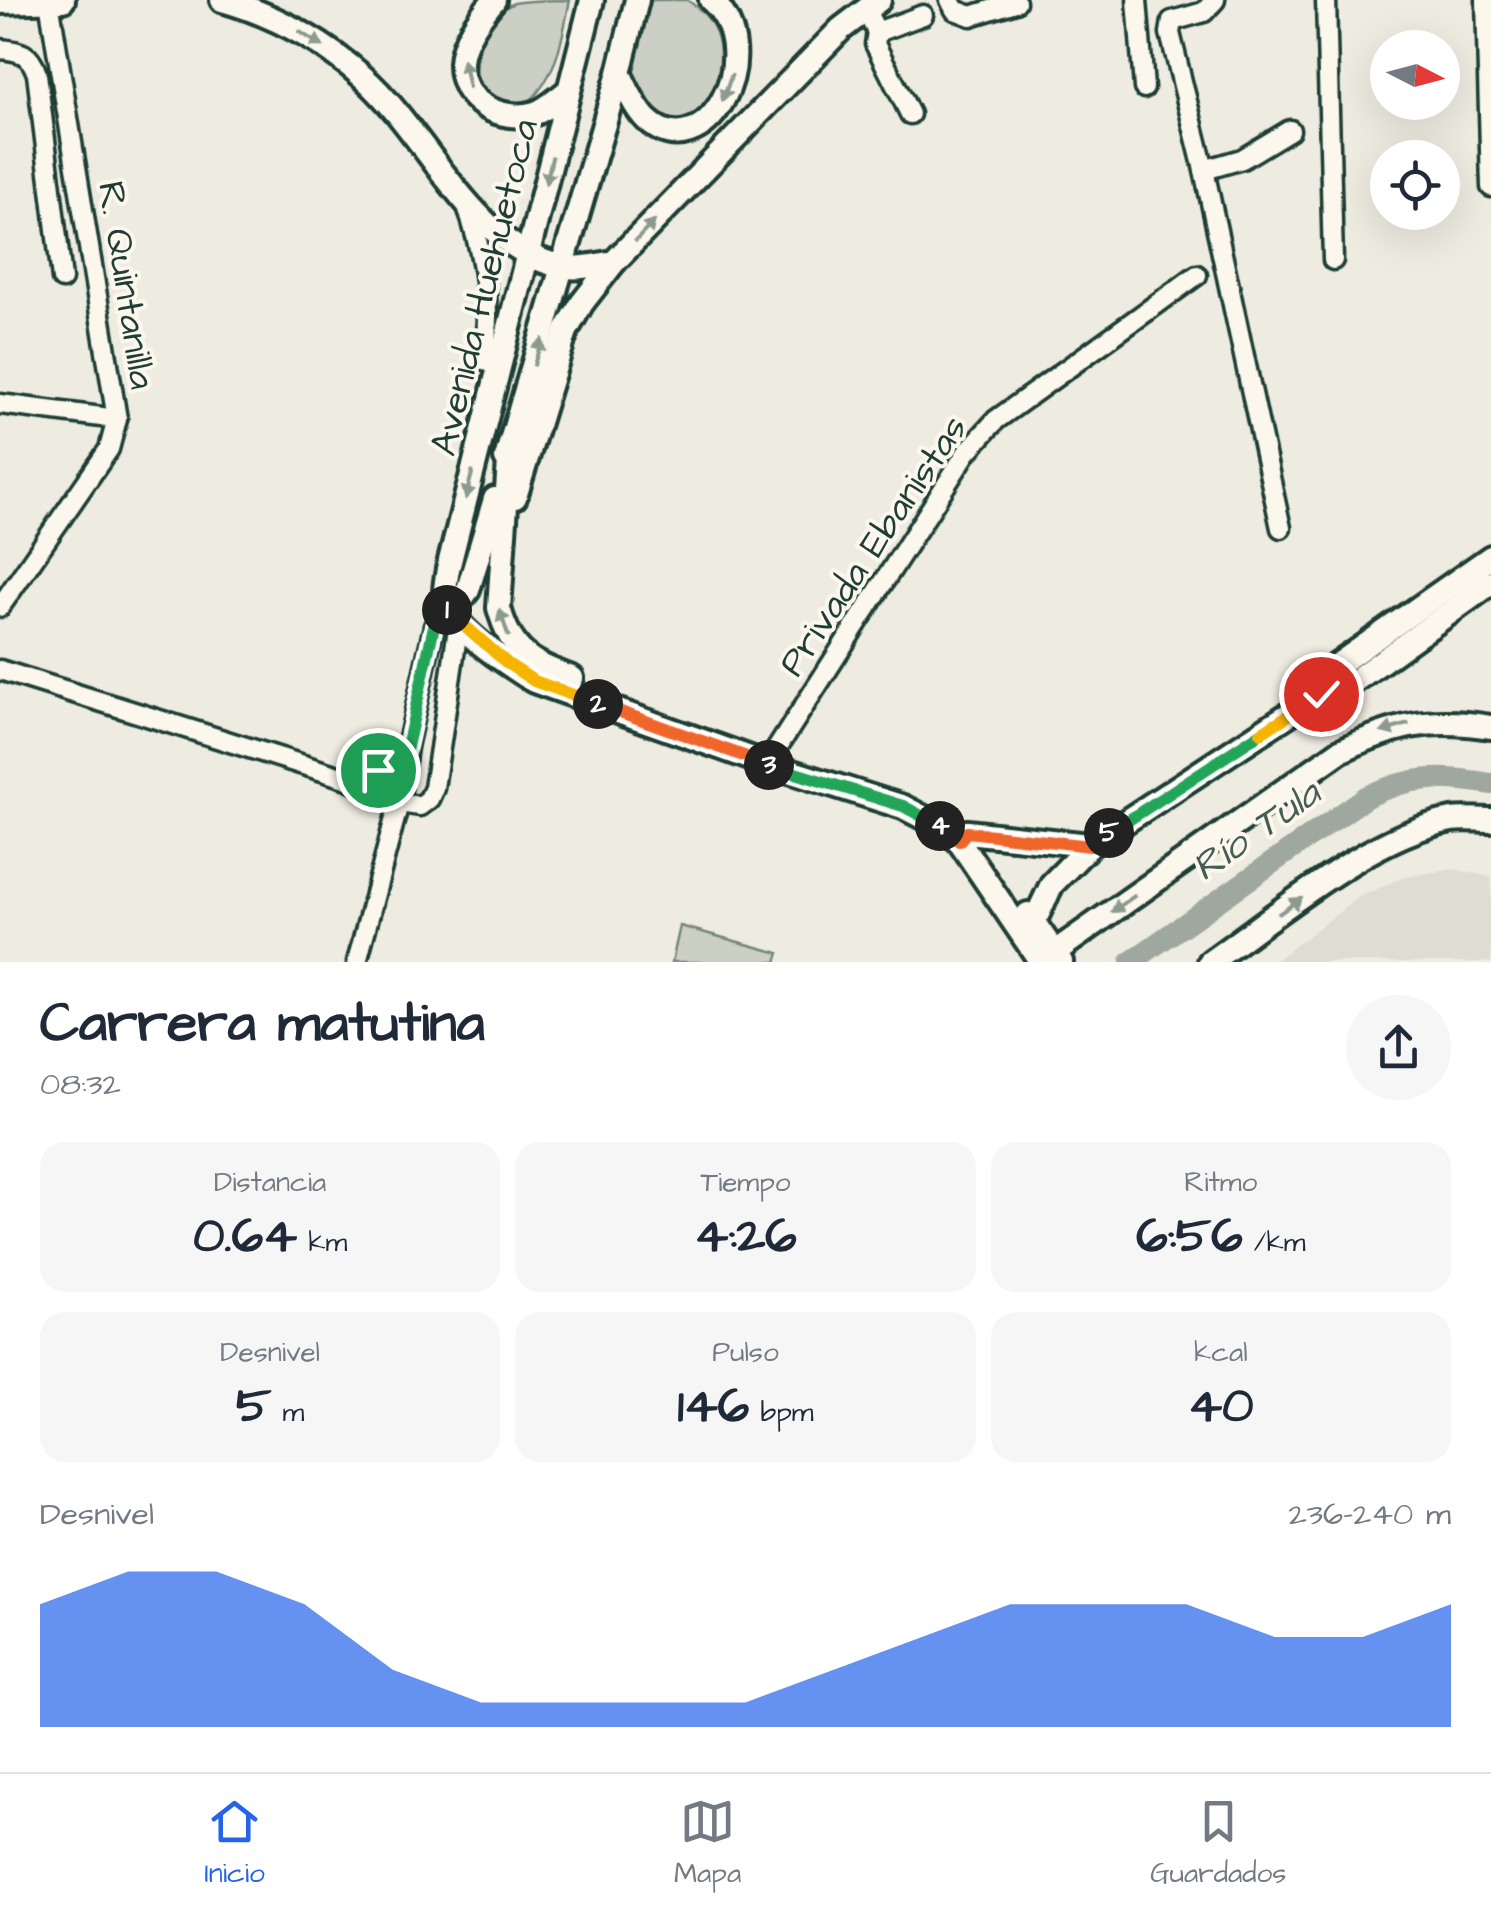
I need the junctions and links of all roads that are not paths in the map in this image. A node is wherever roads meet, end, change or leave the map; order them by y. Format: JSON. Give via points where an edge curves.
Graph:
{"nodes":[{"id":1,"x":63,"y":0,"type":"edge"},
{"id":2,"x":222,"y":0,"type":"edge"},
{"id":3,"x":494,"y":0,"type":"edge"},
{"id":4,"x":711,"y":0,"type":"edge"},
{"id":5,"x":950,"y":0,"type":"edge"},
{"id":6,"x":1137,"y":0,"type":"edge"},
{"id":7,"x":1215,"y":0,"type":"edge"},
{"id":8,"x":1326,"y":0,"type":"edge"},
{"id":9,"x":1486,"y":0,"type":"edge"},
{"id":10,"x":49,"y":1,"type":"edge"},
{"id":11,"x":637,"y":1,"type":"edge"},
{"id":12,"x":1016,"y":2,"type":"edge"},
{"id":13,"x":590,"y":4,"type":"edge"},
{"id":14,"x":872,"y":4,"type":"edge"},
{"id":15,"x":5,"y":6,"type":"edge"},
{"id":16,"x":923,"y":15,"type":"dead end"},
{"id":17,"x":877,"y":32,"type":"junction"},
{"id":18,"x":0,"y":49,"type":"edge"},
{"id":19,"x":619,"y":72,"type":"junction"},
{"id":20,"x":1144,"y":88,"type":"dead end"},
{"id":21,"x":568,"y":91,"type":"junction"},
{"id":22,"x":910,"y":114,"type":"dead end"},
{"id":23,"x":1290,"y":130,"type":"dead end"},
{"id":24,"x":1204,"y":170,"type":"junction"},
{"id":25,"x":1491,"y":187,"type":"edge"},
{"id":26,"x":463,"y":196,"type":"junction"},
{"id":27,"x":528,"y":256,"type":"junction"},
{"id":28,"x":1333,"y":260,"type":"dead end"},
{"id":29,"x":614,"y":262,"type":"junction"},
{"id":30,"x":564,"y":267,"type":"junction"},
{"id":31,"x":1196,"y":275,"type":"dead end"},
{"id":32,"x":62,"y":279,"type":"dead end"},
{"id":33,"x":498,"y":366,"type":"junction"},
{"id":34,"x":0,"y":404,"type":"edge"},
{"id":35,"x":117,"y":419,"type":"junction"},
{"id":36,"x":510,"y":446,"type":"junction"},
{"id":37,"x":1281,"y":528,"type":"dead end"},
{"id":38,"x":502,"y":538,"type":"junction"},
{"id":39,"x":1491,"y":557,"type":"edge"},
{"id":40,"x":1491,"y":583,"type":"edge"},
{"id":41,"x":1444,"y":603,"type":"junction"},
{"id":42,"x":0,"y":607,"type":"edge"},
{"id":43,"x":451,"y":608,"type":"junction"},
{"id":44,"x":0,"y":670,"type":"edge"},
{"id":45,"x":1491,"y":727,"type":"edge"},
{"id":46,"x":407,"y":747,"type":"junction"},
{"id":47,"x":771,"y":758,"type":"junction"},
{"id":48,"x":348,"y":779,"type":"junction"},
{"id":49,"x":399,"y":802,"type":"junction"},
{"id":50,"x":1491,"y":820,"type":"edge"},
{"id":51,"x":963,"y":837,"type":"junction"},
{"id":52,"x":1090,"y":846,"type":"junction"},
{"id":53,"x":1028,"y":927,"type":"junction"},
{"id":54,"x":1047,"y":960,"type":"edge"},
{"id":55,"x":357,"y":962,"type":"edge"},
{"id":56,"x":1210,"y":962,"type":"edge"}],
"edges":[{"from":1,"to":10,"type":"main road"},
{"from":2,"to":26,"type":"main road","one_way":true,"via":[[311,38],[365,79]]},
{"from":21,"to":3,"type":"main road","one_way":true,"via":[[538,113],[510,116],[477,100],[461,64],[476,22]]},
{"from":4,"to":19,"type":"main road","one_way":true,"via":[[733,30],[736,55],[720,108],[705,124],[664,130],[647,120]]},
{"from":5,"to":12,"type":"street","via":[[971,16]]},
{"from":6,"to":20,"type":"street"},
{"from":7,"to":24,"type":"street","via":[[1204,12],[1172,21],[1170,33]]},
{"from":8,"to":28,"type":"street"},
{"from":9,"to":25,"type":"street"},
{"from":10,"to":15,"type":"main road"},
{"from":10,"to":35,"type":"street","name":"R. Quintanilla"},
{"from":11,"to":19,"type":"main road","name":"Avenida Huehuetoca"},
{"from":13,"to":21,"type":"main road","name":"Avenida Huehuetoca"},
{"from":14,"to":17,"type":"street"},
{"from":29,"to":14,"type":"main road","one_way":true},
{"from":16,"to":17,"type":"street"},
{"from":17,"to":22,"type":"street","via":[[875,44]]},
{"from":18,"to":32,"type":"street","via":[[20,50],[37,74]]},
{"from":19,"to":30,"type":"main road","name":"Avenida Huehuetoca"},
{"from":21,"to":27,"type":"main road","name":"Avenida Huehuetoca","one_way":true},
{"from":23,"to":24,"type":"street","via":[[1242,159]]},
{"from":24,"to":37,"type":"street"},
{"from":26,"to":27,"type":"main road"},
{"from":26,"to":33,"type":"street","via":[[484,257],[486,360]]},
{"from":27,"to":30,"type":"main road"},
{"from":27,"to":33,"type":"main road","name":"Avenida Huehuetoca"},
{"from":29,"to":30,"type":"main road"},
{"from":29,"to":38,"type":"main road","via":[[566,330]]},
{"from":36,"to":30,"type":"main road","name":"Avenida Huehuetoca","one_way":true},
{"from":31,"to":47,"type":"street","name":"Privada Ebanistas","via":[[996,420],[968,452]]},
{"from":33,"to":43,"type":"main road","name":"Avenida Huehuetoca","one_way":true},
{"from":34,"to":35,"type":"street"},
{"from":35,"to":42,"type":"street","name":"R. Quintanilla","via":[[109,449]]},
{"from":36,"to":38,"type":"main road"},
{"from":36,"to":43,"type":"main road","via":[[474,574]]},
{"from":47,"to":38,"type":"main road","one_way":true,"via":[[544,668],[519,651],[499,608]]},
{"from":39,"to":41,"type":"main road"},
{"from":40,"to":41,"type":"main road"},
{"from":41,"to":52,"type":"main road","via":[[1333,668],[1321,694]]},
{"from":43,"to":46,"type":"street","name":"Avenida Huehuetoca","via":[[434,626]]},
{"from":43,"to":47,"type":"main road","via":[[534,681]]},
{"from":43,"to":49,"type":"street","via":[[434,788],[420,806]]},
{"from":44,"to":48,"type":"street"},
{"from":45,"to":54,"type":"main road","one_way":true,"via":[[1412,723],[1340,752]]},
{"from":46,"to":48,"type":"street","via":[[378,770]]},
{"from":46,"to":49,"type":"street","name":"Avenida Huehuetoca"},
{"from":47,"to":51,"type":"main road","via":[[903,806]]},
{"from":48,"to":49,"type":"street"},
{"from":49,"to":55,"type":"street","name":"Avenida Huehuetoca"},
{"from":56,"to":50,"type":"main road","one_way":true,"via":[[1374,848],[1455,819]]},
{"from":51,"to":52,"type":"main road"},
{"from":51,"to":53,"type":"main road"},
{"from":52,"to":53,"type":"main road","via":[[1052,884]]},
{"from":53,"to":54,"type":"main road"}]}
